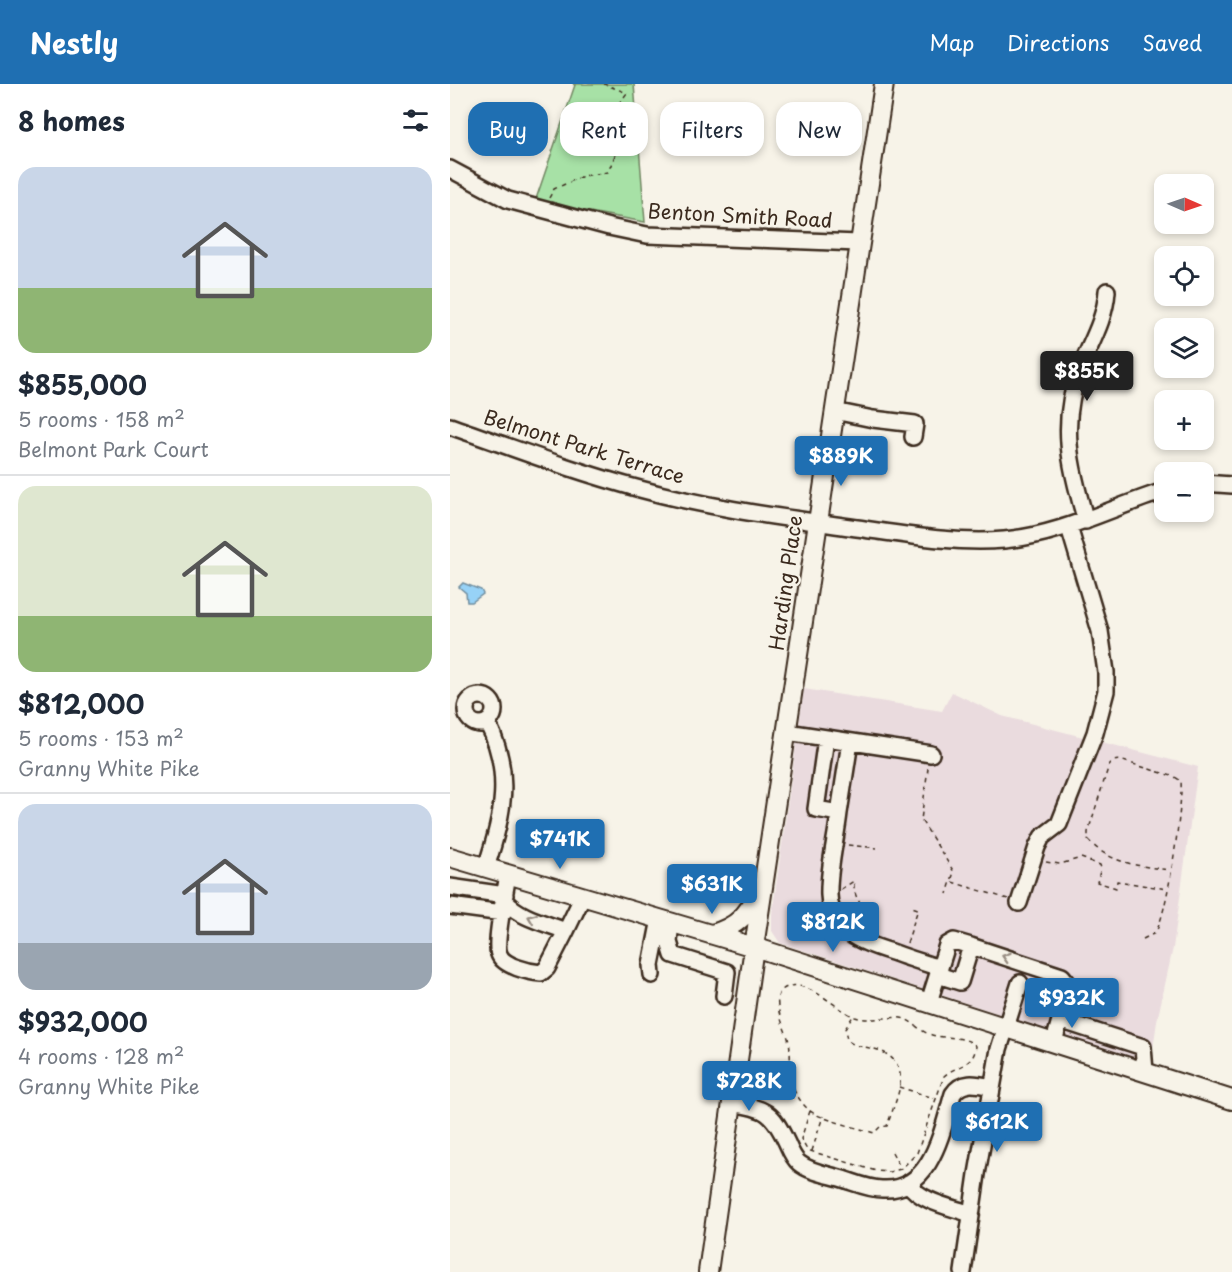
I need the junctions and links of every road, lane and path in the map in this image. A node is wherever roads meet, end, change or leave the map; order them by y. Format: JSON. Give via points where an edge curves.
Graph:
{"nodes":[{"id":1,"x":604,"y":84,"type":"edge"},
{"id":2,"x":884,"y":84,"type":"edge"},
{"id":3,"x":450,"y":169,"type":"edge"},
{"id":4,"x":554,"y":189,"type":"dead end"},
{"id":5,"x":859,"y":243,"type":"junction"},
{"id":6,"x":1107,"y":291,"type":"dead end"},
{"id":7,"x":834,"y":411,"type":"junction"},
{"id":8,"x":450,"y":426,"type":"edge"},
{"id":9,"x":914,"y":437,"type":"dead end"},
{"id":10,"x":1214,"y":484,"type":"edge"},
{"id":11,"x":1232,"y":485,"type":"edge"},
{"id":12,"x":1154,"y":495,"type":"edge"},
{"id":13,"x":1086,"y":521,"type":"junction"},
{"id":14,"x":818,"y":522,"type":"junction"},
{"id":15,"x":1069,"y":526,"type":"junction"},
{"id":16,"x":487,"y":722,"type":"dead end"},
{"id":17,"x":787,"y":732,"type":"junction"},
{"id":18,"x":826,"y":738,"type":"junction"},
{"id":19,"x":850,"y":742,"type":"junction"},
{"id":20,"x":930,"y":754,"type":"joint"},
{"id":21,"x":839,"y":813,"type":"junction"},
{"id":22,"x":835,"y":843,"type":"junction"},
{"id":23,"x":877,"y":848,"type":"dead end"},
{"id":24,"x":450,"y":857,"type":"edge"},
{"id":25,"x":1033,"y":858,"type":"junction"},
{"id":26,"x":486,"y":867,"type":"junction"},
{"id":27,"x":1170,"y":870,"type":"junction"},
{"id":28,"x":508,"y":874,"type":"junction"},
{"id":29,"x":951,"y":881,"type":"junction"},
{"id":30,"x":838,"y":883,"type":"dead end"},
{"id":31,"x":764,"y":885,"type":"junction"},
{"id":32,"x":450,"y":887,"type":"edge"},
{"id":33,"x":1167,"y":889,"type":"junction"},
{"id":34,"x":947,"y":894,"type":"dead end"},
{"id":35,"x":583,"y":896,"type":"junction"},
{"id":36,"x":504,"y":903,"type":"junction"},
{"id":37,"x":1019,"y":903,"type":"joint"},
{"id":38,"x":450,"y":906,"type":"edge"},
{"id":39,"x":912,"y":907,"type":"dead end"},
{"id":40,"x":666,"y":921,"type":"junction"},
{"id":41,"x":566,"y":931,"type":"junction"},
{"id":42,"x":712,"y":934,"type":"junction"},
{"id":43,"x":848,"y":934,"type":"junction"},
{"id":44,"x":1143,"y":939,"type":"dead end"},
{"id":45,"x":971,"y":946,"type":"junction"},
{"id":46,"x":754,"y":947,"type":"junction"},
{"id":47,"x":903,"y":956,"type":"junction"},
{"id":48,"x":939,"y":972,"type":"junction"},
{"id":49,"x":652,"y":975,"type":"dead end"},
{"id":50,"x":1020,"y":983,"type":"dead end"},
{"id":51,"x":724,"y":996,"type":"dead end"},
{"id":52,"x":929,"y":1002,"type":"junction"},
{"id":53,"x":853,"y":1016,"type":"junction"},
{"id":54,"x":1060,"y":1020,"type":"junction"},
{"id":55,"x":1006,"y":1027,"type":"junction"},
{"id":56,"x":1054,"y":1042,"type":"junction"},
{"id":57,"x":1145,"y":1071,"type":"junction"},
{"id":58,"x":899,"y":1087,"type":"junction"},
{"id":59,"x":992,"y":1087,"type":"junction"},
{"id":60,"x":935,"y":1098,"type":"junction"},
{"id":61,"x":1232,"y":1100,"type":"edge"},
{"id":62,"x":732,"y":1103,"type":"junction"},
{"id":63,"x":810,"y":1111,"type":"junction"},
{"id":64,"x":823,"y":1116,"type":"junction"},
{"id":65,"x":812,"y":1152,"type":"junction"},
{"id":66,"x":892,"y":1152,"type":"dead end"},
{"id":67,"x":901,"y":1168,"type":"junction"},
{"id":68,"x":908,"y":1183,"type":"junction"},
{"id":69,"x":971,"y":1214,"type":"junction"},
{"id":70,"x":708,"y":1272,"type":"edge"},
{"id":71,"x":963,"y":1272,"type":"edge"}],
"edges":[{"from":1,"to":4,"type":"path","via":[[627,93],[619,105],[594,123],[572,130],[617,144],[608,172],[583,176]]},
{"from":2,"to":5,"type":"main road","name":"Harding Place"},
{"from":3,"to":5,"type":"street","name":"Benton Smith Road","via":[[508,200],[647,235]]},
{"from":5,"to":7,"type":"main road","name":"Harding Place"},
{"from":6,"to":13,"type":"street","via":[[1105,310],[1080,368],[1069,414],[1069,453]]},
{"from":7,"to":9,"type":"street","via":[[915,424]]},
{"from":7,"to":14,"type":"main road","name":"Harding Place"},
{"from":8,"to":14,"type":"street","name":"Belmont Park Terrace","via":[[641,490],[732,510]]},
{"from":10,"to":11,"type":"street"},
{"from":12,"to":13,"type":"street","name":"Belmont Park Terrace"},
{"from":13,"to":15,"type":"street","name":"Belmont Park Terrace"},
{"from":14,"to":15,"type":"street","name":"Belmont Park Terrace","via":[[967,541],[1004,540]]},
{"from":14,"to":17,"type":"main road","name":"Harding Place"},
{"from":15,"to":25,"type":"street","via":[[1100,631],[1106,691],[1059,824],[1042,837]]},
{"from":16,"to":26,"type":"street","via":[[500,760],[504,794]]},
{"from":17,"to":18,"type":"street"},
{"from":17,"to":31,"type":"main road","name":"Harding Place"},
{"from":18,"to":19,"type":"street"},
{"from":18,"to":21,"type":"street","via":[[816,809]]},
{"from":19,"to":20,"type":"street"},
{"from":19,"to":21,"type":"street"},
{"from":20,"to":29,"type":"path","via":[[921,820],[954,872]]},
{"from":21,"to":22,"type":"street"},
{"from":22,"to":23,"type":"path"},
{"from":22,"to":43,"type":"street","via":[[829,897],[836,919]]},
{"from":24,"to":26,"type":"main road"},
{"from":25,"to":33,"type":"path","via":[[1055,864],[1081,858],[1101,866],[1097,882],[1116,888],[1117,881]]},
{"from":25,"to":37,"type":"street"},
{"from":26,"to":28,"type":"main road"},
{"from":27,"to":27,"type":"path","via":[[1121,861],[1088,840],[1089,826],[1113,761],[1120,760],[1181,782]]},
{"from":27,"to":33,"type":"path"},
{"from":28,"to":35,"type":"main road"},
{"from":28,"to":36,"type":"street"},
{"from":29,"to":34,"type":"path"},
{"from":29,"to":37,"type":"path"},
{"from":30,"to":43,"type":"path","via":[[837,892],[854,881],[857,901],[875,915]]},
{"from":31,"to":42,"type":"main road","via":[[738,923]]},
{"from":31,"to":46,"type":"main road","name":"Harding Place"},
{"from":32,"to":36,"type":"street"},
{"from":33,"to":44,"type":"path","via":[[1159,928]]},
{"from":35,"to":40,"type":"main road"},
{"from":35,"to":41,"type":"street"},
{"from":36,"to":38,"type":"street"},
{"from":41,"to":36,"type":"street","one_way":true,"via":[[526,917]]},
{"from":36,"to":41,"type":"street","via":[[497,947],[505,962],[541,973]]},
{"from":39,"to":47,"type":"path","via":[[918,909]]},
{"from":40,"to":42,"type":"main road"},
{"from":40,"to":49,"type":"street","via":[[651,965]]},
{"from":40,"to":51,"type":"street","via":[[673,955],[727,972]]},
{"from":42,"to":46,"type":"main road"},
{"from":43,"to":47,"type":"street"},
{"from":45,"to":48,"type":"street","via":[[950,942]]},
{"from":45,"to":48,"type":"street","via":[[960,982]]},
{"from":54,"to":45,"type":"street","one_way":true,"via":[[1068,991],[1062,976]]},
{"from":46,"to":52,"type":"main road"},
{"from":46,"to":62,"type":"main road","name":"Harding Place"},
{"from":47,"to":48,"type":"street"},
{"from":48,"to":52,"type":"street"},
{"from":50,"to":55,"type":"street"},
{"from":52,"to":55,"type":"main road"},
{"from":53,"to":58,"type":"path","via":[[845,1029],[847,1040],[893,1059],[900,1069]]},
{"from":53,"to":60,"type":"path","via":[[876,1020],[900,1018],[932,1035],[960,1038],[975,1045],[969,1063],[944,1076]]},
{"from":53,"to":63,"type":"path","via":[[804,988],[791,986],[778,994],[790,1048],[792,1086]]},
{"from":54,"to":56,"type":"street"},
{"from":54,"to":57,"type":"street","via":[[1143,1047]]},
{"from":55,"to":56,"type":"main road"},
{"from":55,"to":59,"type":"street"},
{"from":56,"to":57,"type":"main road"},
{"from":57,"to":61,"type":"main road"},
{"from":58,"to":60,"type":"path"},
{"from":58,"to":64,"type":"path","via":[[887,1126],[874,1133]]},
{"from":59,"to":68,"type":"street","via":[[968,1084],[956,1089],[931,1159]]},
{"from":59,"to":69,"type":"street"},
{"from":60,"to":67,"type":"path","via":[[917,1153]]},
{"from":62,"to":68,"type":"street","via":[[758,1109],[773,1118],[793,1156],[806,1167],[872,1188],[888,1189]]},
{"from":62,"to":70,"type":"main road","name":"Harding Place"},
{"from":63,"to":64,"type":"path"},
{"from":63,"to":65,"type":"path","via":[[801,1139]]},
{"from":64,"to":65,"type":"path"},
{"from":65,"to":67,"type":"path","via":[[876,1171]]},
{"from":66,"to":67,"type":"path"},
{"from":67,"to":68,"type":"path"},
{"from":68,"to":69,"type":"street","via":[[922,1197]]},
{"from":69,"to":71,"type":"street"}]}
